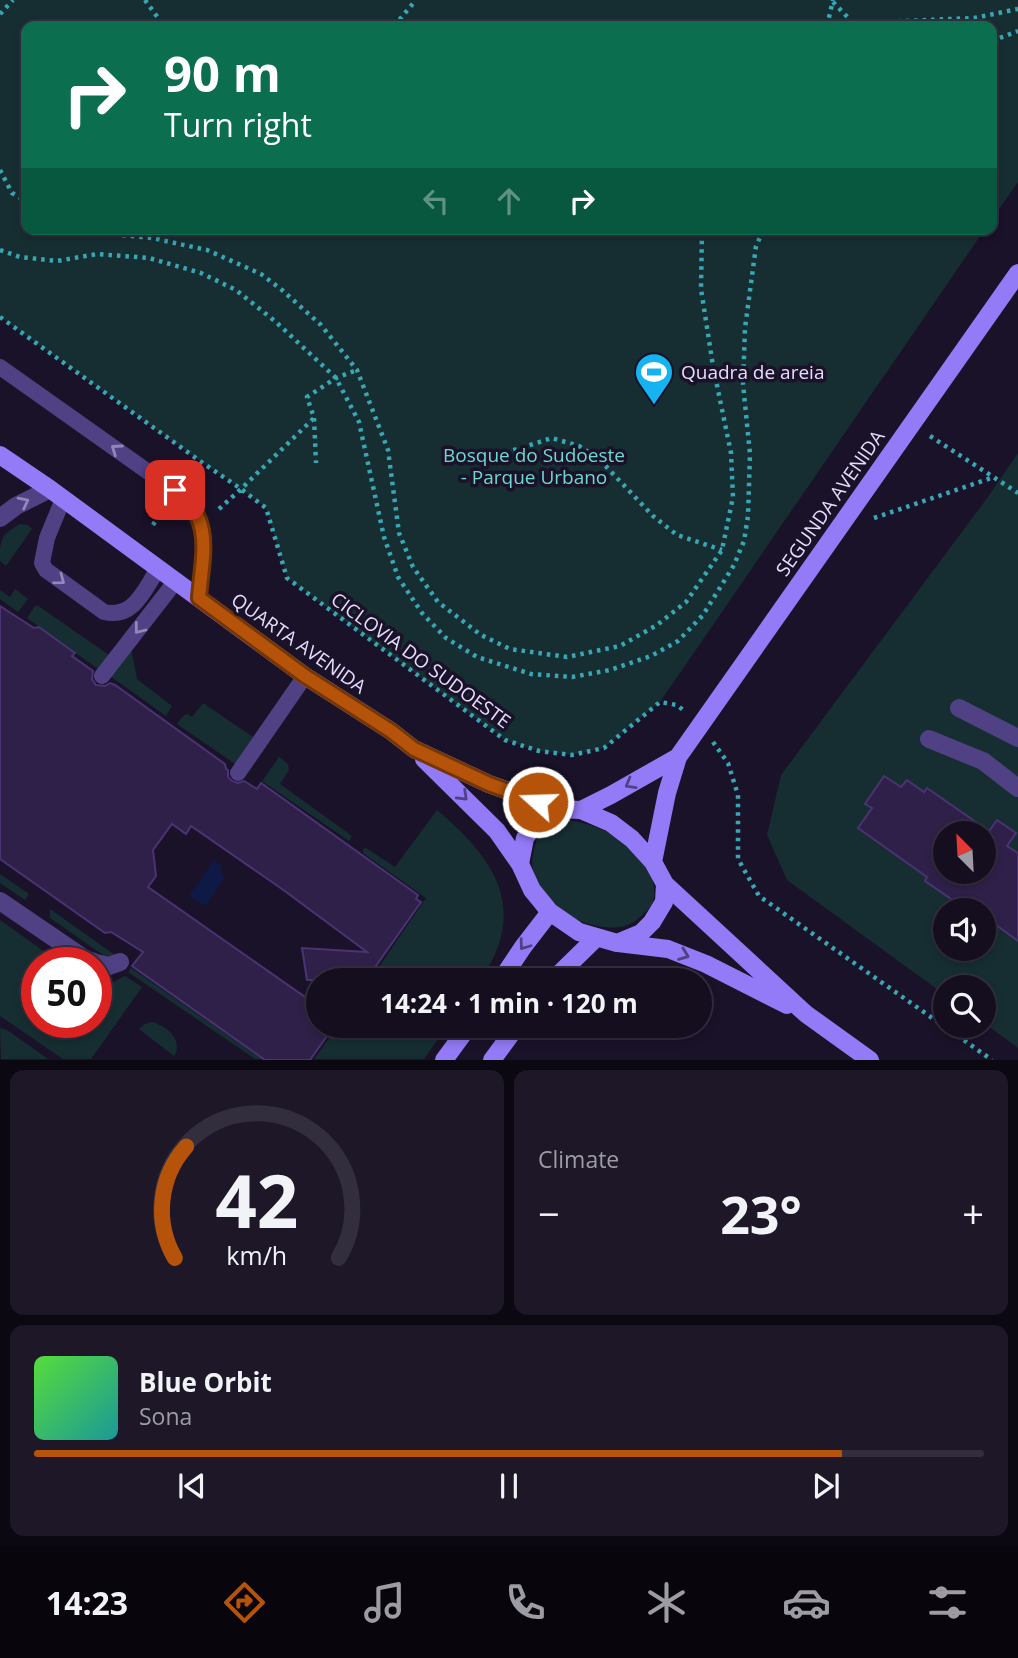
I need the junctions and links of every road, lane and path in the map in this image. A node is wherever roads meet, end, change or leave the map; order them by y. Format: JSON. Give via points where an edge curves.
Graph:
{"nodes":[{"id":1,"x":13,"y":0,"type":"edge"},
{"id":2,"x":145,"y":0,"type":"edge"},
{"id":3,"x":416,"y":0,"type":"edge"},
{"id":4,"x":833,"y":1,"type":"edge"},
{"id":5,"x":1018,"y":9,"type":"edge"},
{"id":6,"x":0,"y":14,"type":"edge"},
{"id":7,"x":160,"y":21,"type":"edge"},
{"id":8,"x":398,"y":21,"type":"edge"},
{"id":9,"x":828,"y":21,"type":"edge"},
{"id":10,"x":851,"y":21,"type":"edge"},
{"id":11,"x":903,"y":21,"type":"edge"},
{"id":12,"x":1018,"y":31,"type":"edge"},
{"id":13,"x":997,"y":39,"type":"edge"},
{"id":14,"x":0,"y":170,"type":"edge"},
{"id":15,"x":21,"y":198,"type":"edge"},
{"id":16,"x":120,"y":235,"type":"edge"},
{"id":17,"x":702,"y":235,"type":"edge"},
{"id":18,"x":761,"y":235,"type":"edge"},
{"id":19,"x":0,"y":250,"type":"edge"},
{"id":20,"x":1018,"y":273,"type":"edge"},
{"id":21,"x":0,"y":317,"type":"edge"},
{"id":22,"x":0,"y":367,"type":"edge"},
{"id":23,"x":357,"y":370,"type":"junction"},
{"id":24,"x":336,"y":378,"type":"junction"},
{"id":25,"x":314,"y":418,"type":"junction"},
{"id":26,"x":911,"y":425,"type":"junction"},
{"id":27,"x":447,"y":452,"type":"dead end"},
{"id":28,"x":0,"y":455,"type":"edge"},
{"id":29,"x":316,"y":463,"type":"dead end"},
{"id":30,"x":994,"y":477,"type":"junction"},
{"id":31,"x":242,"y":489,"type":"junction"},
{"id":32,"x":1018,"y":493,"type":"edge"},
{"id":33,"x":57,"y":494,"type":"junction"},
{"id":34,"x":0,"y":517,"type":"edge"},
{"id":35,"x":200,"y":519,"type":"junction"},
{"id":36,"x":836,"y":530,"type":"junction"},
{"id":37,"x":722,"y":551,"type":"junction"},
{"id":38,"x":158,"y":569,"type":"junction"},
{"id":39,"x":175,"y":582,"type":"junction"},
{"id":40,"x":199,"y":598,"type":"junction"},
{"id":41,"x":102,"y":676,"type":"dead end"},
{"id":42,"x":305,"y":676,"type":"junction"},
{"id":43,"x":959,"y":708,"type":"dead end"},
{"id":44,"x":699,"y":725,"type":"junction"},
{"id":45,"x":1018,"y":738,"type":"edge"},
{"id":46,"x":929,"y":739,"type":"dead end"},
{"id":47,"x":414,"y":749,"type":"junction"},
{"id":48,"x":678,"y":757,"type":"junction"},
{"id":49,"x":238,"y":773,"type":"dead end"},
{"id":50,"x":1017,"y":784,"type":"edge"},
{"id":51,"x":558,"y":809,"type":"junction"},
{"id":52,"x":581,"y":810,"type":"junction"},
{"id":53,"x":653,"y":862,"type":"junction"},
{"id":54,"x":520,"y":864,"type":"junction"},
{"id":55,"x":664,"y":884,"type":"junction"},
{"id":56,"x":0,"y":901,"type":"edge"},
{"id":57,"x":550,"y":912,"type":"junction"},
{"id":58,"x":597,"y":937,"type":"junction"},
{"id":59,"x":617,"y":943,"type":"junction"},
{"id":60,"x":67,"y":947,"type":"edge"},
{"id":61,"x":120,"y":962,"type":"dead end"},
{"id":62,"x":112,"y":965,"type":"edge"},
{"id":63,"x":509,"y":968,"type":"edge"},
{"id":64,"x":565,"y":968,"type":"edge"},
{"id":65,"x":806,"y":1014,"type":"junction"},
{"id":66,"x":460,"y":1038,"type":"edge"},
{"id":67,"x":508,"y":1038,"type":"edge"},
{"id":68,"x":444,"y":1059,"type":"edge"},
{"id":69,"x":492,"y":1059,"type":"edge"},
{"id":70,"x":870,"y":1059,"type":"edge"},
{"id":71,"x":992,"y":1059,"type":"edge"}],
"edges":[{"from":1,"to":6,"type":"path"},
{"from":2,"to":7,"type":"path"},
{"from":3,"to":8,"type":"path"},
{"from":4,"to":9,"type":"path"},
{"from":4,"to":10,"type":"path"},
{"from":5,"to":11,"type":"path","via":[[974,18]]},
{"from":12,"to":13,"type":"path"},
{"from":14,"to":15,"type":"path","via":[[12,193]]},
{"from":16,"to":23,"type":"path","via":[[207,250],[261,274],[321,325]]},
{"from":17,"to":37,"type":"path","via":[[701,289],[731,453],[733,498]]},
{"from":18,"to":24,"type":"path","via":[[745,328],[743,384],[750,454],[744,541],[703,615],[678,641],[610,670],[572,677],[531,674],[477,657],[446,638],[422,613],[398,578],[384,537],[359,422]]},
{"from":19,"to":24,"type":"path","via":[[57,261],[97,254],[149,258],[201,273],[236,290],[276,321]]},
{"from":20,"to":26,"type":"main road","name":"SEGUNDA AVENIDA"},
{"from":21,"to":31,"type":"path","name":"CICLOVIA DO SUDOESTE"},
{"from":35,"to":22,"type":"lane","one_way":true,"via":[[185,498]]},
{"from":23,"to":24,"type":"path"},
{"from":23,"to":37,"type":"path","via":[[388,450],[398,533],[413,567],[438,602],[481,635],[510,649],[567,656],[620,646],[686,602]]},
{"from":24,"to":25,"type":"path","via":[[307,397]]},
{"from":25,"to":29,"type":"path"},
{"from":25,"to":31,"type":"path"},
{"from":26,"to":30,"type":"path"},
{"from":26,"to":36,"type":"main road","name":"SEGUNDA AVENIDA"},
{"from":27,"to":37,"type":"path","via":[[489,458],[552,438],[579,446],[600,459],[677,535]]},
{"from":28,"to":33,"type":"main road","name":"QUARTA AVENIDA"},
{"from":30,"to":32,"type":"path"},
{"from":30,"to":36,"type":"path"},
{"from":31,"to":35,"type":"path"},
{"from":31,"to":44,"type":"path","name":"CICLOVIA DO SUDOESTE","via":[[266,508],[286,578],[505,740],[572,755],[604,748],[660,702],[677,705]]},
{"from":34,"to":33,"type":"street","one_way":true,"via":[[16,506]]},
{"from":33,"to":38,"type":"main road","name":"QUARTA AVENIDA"},
{"from":33,"to":38,"type":"lane","one_way":true,"via":[[43,556],[46,570],[114,615],[134,605]]},
{"from":35,"to":40,"type":"lane"},
{"from":36,"to":44,"type":"main road","name":"SEGUNDA AVENIDA"},
{"from":38,"to":39,"type":"main road","name":"QUARTA AVENIDA"},
{"from":39,"to":40,"type":"main road","name":"QUARTA AVENIDA"},
{"from":39,"to":41,"type":"lane","one_way":true},
{"from":40,"to":42,"type":"main road","name":"QUARTA AVENIDA"},
{"from":42,"to":47,"type":"main road","name":"QUARTA AVENIDA"},
{"from":42,"to":49,"type":"lane"},
{"from":43,"to":45,"type":"street"},
{"from":44,"to":48,"type":"main road","name":"SEGUNDA AVENIDA"},
{"from":44,"to":71,"type":"path","name":"CICLOVIA DO SUDOESTE","via":[[728,763],[738,795],[738,859],[759,896]]},
{"from":46,"to":50,"type":"street","via":[[983,761]]},
{"from":47,"to":51,"type":"main road","name":"QUARTA AVENIDA"},
{"from":47,"to":54,"type":"main road","one_way":true,"via":[[496,831]]},
{"from":48,"to":52,"type":"main road","name":"SEGUNDA AVENIDA","one_way":true},
{"from":48,"to":53,"type":"main road","name":"SEGUNDA AVENIDA"},
{"from":51,"to":52,"type":"main road"},
{"from":51,"to":54,"type":"main road","via":[[539,820],[525,838]]},
{"from":52,"to":53,"type":"main road","via":[[611,822]]},
{"from":53,"to":55,"type":"main road"},
{"from":54,"to":57,"type":"main road","via":[[532,890]]},
{"from":55,"to":59,"type":"main road","via":[[664,902],[652,922],[641,933]]},
{"from":55,"to":65,"type":"main road"},
{"from":56,"to":60,"type":"street"},
{"from":57,"to":58,"type":"main road","via":[[579,932]]},
{"from":57,"to":63,"type":"main road","one_way":true},
{"from":58,"to":59,"type":"main road"},
{"from":58,"to":64,"type":"main road"},
{"from":59,"to":65,"type":"main road","one_way":true,"via":[[668,949]]},
{"from":61,"to":62,"type":"street"},
{"from":65,"to":70,"type":"main road"},
{"from":66,"to":68,"type":"main road"},
{"from":67,"to":69,"type":"main road"}]}
